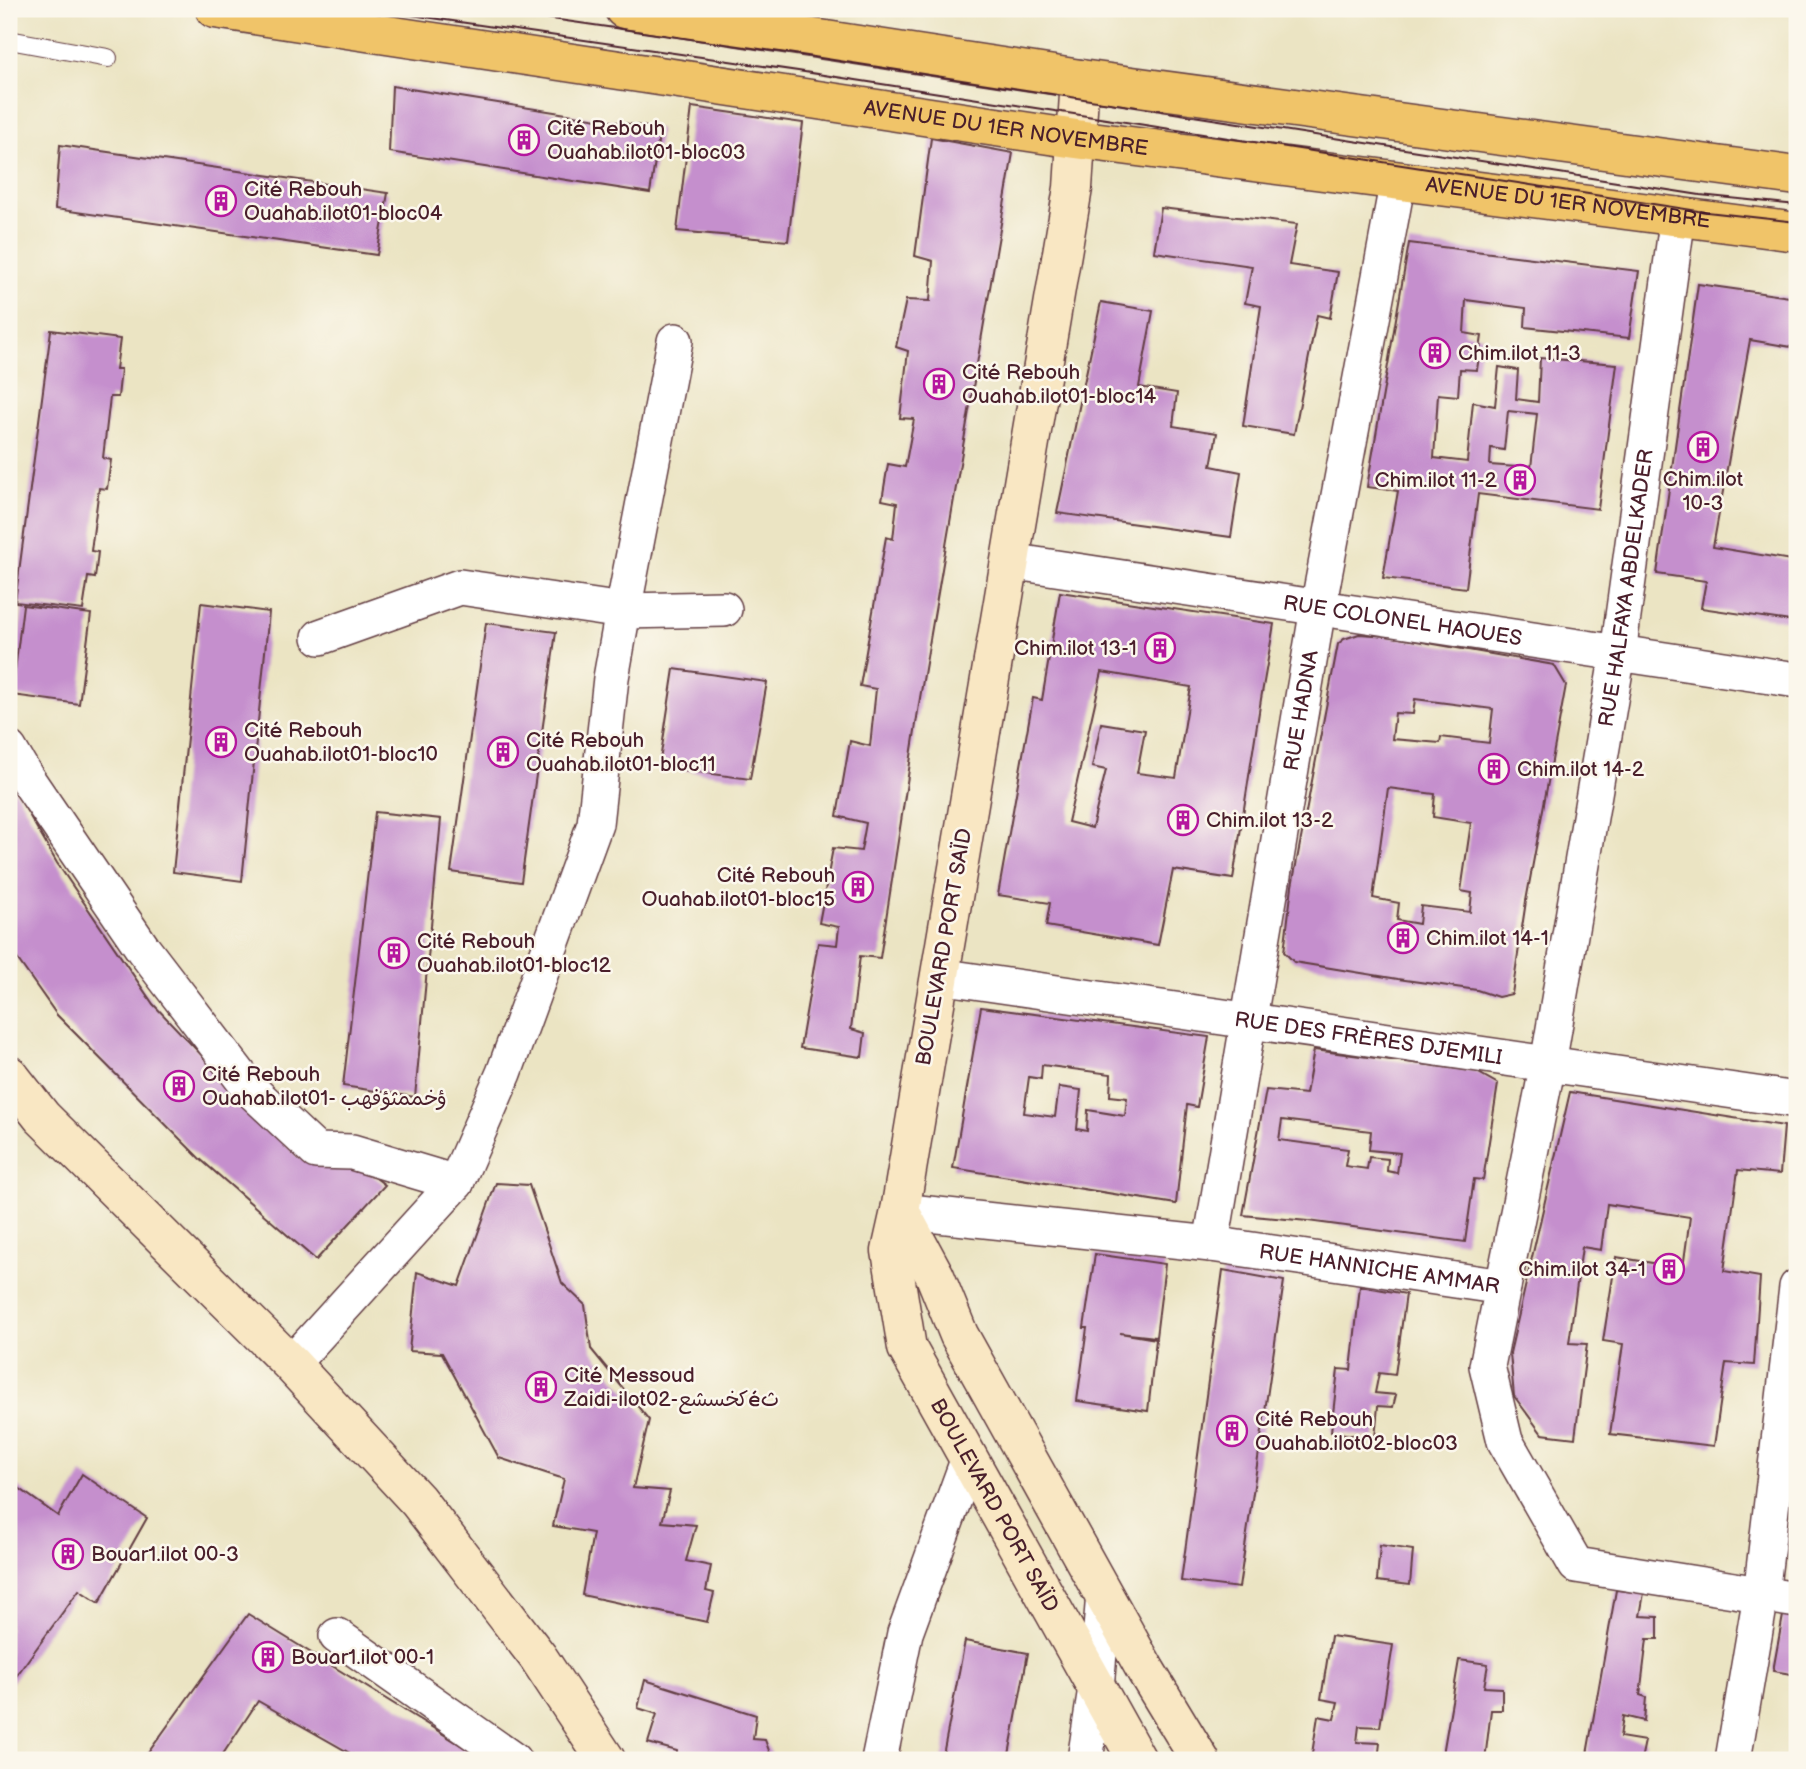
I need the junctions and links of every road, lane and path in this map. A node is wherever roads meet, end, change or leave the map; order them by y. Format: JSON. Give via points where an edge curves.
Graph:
{"nodes":[{"id":1,"x":215,"y":9,"type":"edge"},
{"id":2,"x":624,"y":9,"type":"edge"},
{"id":3,"x":9,"y":40,"type":"edge"},
{"id":4,"x":108,"y":58,"type":"dead end"},
{"id":5,"x":1080,"y":79,"type":"junction"},
{"id":6,"x":1076,"y":139,"type":"junction"},
{"id":7,"x":1797,"y":176,"type":"edge"},
{"id":8,"x":1398,"y":180,"type":"junction"},
{"id":9,"x":1678,"y":215,"type":"junction"},
{"id":10,"x":1797,"y":232,"type":"edge"},
{"id":11,"x":675,"y":341,"type":"dead end"},
{"id":12,"x":1010,"y":561,"type":"junction"},
{"id":13,"x":1318,"y":608,"type":"junction"},
{"id":14,"x":724,"y":609,"type":"dead end"},
{"id":15,"x":623,"y":611,"type":"junction"},
{"id":16,"x":320,"y":637,"type":"dead end"},
{"id":17,"x":1618,"y":653,"type":"junction"},
{"id":18,"x":1797,"y":680,"type":"edge"},
{"id":19,"x":9,"y":749,"type":"edge"},
{"id":20,"x":939,"y":976,"type":"junction"},
{"id":21,"x":1249,"y":1021,"type":"junction"},
{"id":22,"x":1548,"y":1064,"type":"junction"},
{"id":23,"x":9,"y":1075,"type":"edge"},
{"id":24,"x":1797,"y":1100,"type":"edge"},
{"id":25,"x":456,"y":1184,"type":"junction"},
{"id":26,"x":900,"y":1211,"type":"junction"},
{"id":27,"x":1211,"y":1244,"type":"junction"},
{"id":28,"x":1503,"y":1287,"type":"junction"},
{"id":29,"x":1797,"y":1287,"type":"edge"},
{"id":30,"x":291,"y":1364,"type":"junction"},
{"id":31,"x":968,"y":1458,"type":"junction"},
{"id":32,"x":1104,"y":1594,"type":"junction"},
{"id":33,"x":1761,"y":1595,"type":"junction"},
{"id":34,"x":1797,"y":1600,"type":"edge"},
{"id":35,"x":337,"y":1636,"type":"dead end"},
{"id":36,"x":1096,"y":1688,"type":"junction"},
{"id":37,"x":513,"y":1760,"type":"edge"},
{"id":38,"x":606,"y":1760,"type":"edge"},
{"id":39,"x":879,"y":1760,"type":"edge"},
{"id":40,"x":1085,"y":1760,"type":"edge"},
{"id":41,"x":1137,"y":1760,"type":"edge"},
{"id":42,"x":1200,"y":1760,"type":"edge"},
{"id":43,"x":1734,"y":1760,"type":"edge"}],
"edges":[{"from":1,"to":6,"type":"main road","name":"AVENUE DU 1ER NOVEMBRE"},
{"from":2,"to":5,"type":"main road"},
{"from":3,"to":4,"type":"lane"},
{"from":5,"to":6,"type":"main road","name":"BOULEVARD PORT SAÏD"},
{"from":5,"to":7,"type":"main road"},
{"from":6,"to":8,"type":"main road","name":"AVENUE DU 1ER NOVEMBRE"},
{"from":6,"to":12,"type":"main road","name":"BOULEVARD PORT SAÏD","via":[[1073,188]]},
{"from":8,"to":9,"type":"main road","name":"AVENUE DU 1ER NOVEMBRE"},
{"from":8,"to":13,"type":"street","name":"RUE HADNA"},
{"from":9,"to":10,"type":"main road","name":"AVENUE DU 1ER NOVEMBRE"},
{"from":9,"to":17,"type":"street","name":"RUE HALFAYA ABDELKADER"},
{"from":11,"to":15,"type":"street"},
{"from":12,"to":13,"type":"street","name":"RUE COLONEL HAOUES"},
{"from":12,"to":20,"type":"main road","name":"BOULEVARD PORT SAÏD"},
{"from":13,"to":17,"type":"street","name":"RUE COLONEL HAOUES"},
{"from":13,"to":21,"type":"street","name":"RUE HADNA"},
{"from":14,"to":15,"type":"street"},
{"from":15,"to":16,"type":"street","via":[[460,587]]},
{"from":15,"to":25,"type":"street","via":[[595,824],[504,1073]]},
{"from":17,"to":18,"type":"street","name":"RUE COLONEL HAOUES"},
{"from":17,"to":22,"type":"street","name":"RUE HALFAYA ABDELKADER"},
{"from":19,"to":25,"type":"street","via":[[143,949],[251,1090],[316,1151],[352,1152]]},
{"from":20,"to":21,"type":"street","name":"RUE DES FRÈRES DJEMILI"},
{"from":20,"to":26,"type":"main road","name":"BOULEVARD PORT SAÏD"},
{"from":21,"to":22,"type":"street","name":"RUE DES FRÈRES DJEMILI"},
{"from":21,"to":27,"type":"street","name":"RUE HADNA"},
{"from":22,"to":24,"type":"street","name":"RUE DES FRÈRES DJEMILI"},
{"from":22,"to":28,"type":"street","name":"RUE HALFAYA ABDELKADER"},
{"from":23,"to":30,"type":"main road","via":[[42,1116]]},
{"from":25,"to":30,"type":"street"},
{"from":26,"to":27,"type":"street","name":"RUE HANNICHE AMMAR"},
{"from":26,"to":31,"type":"main road","name":"BOULEVARD PORT SAÏD","via":[[891,1251],[907,1348]]},
{"from":26,"to":32,"type":"main road","via":[[935,1276],[959,1335]]},
{"from":27,"to":28,"type":"street","name":"RUE HANNICHE AMMAR"},
{"from":28,"to":33,"type":"street","name":"RUE HANNICHE AMMAR","via":[[1487,1366],[1504,1441],[1576,1565]]},
{"from":29,"to":33,"type":"street"},
{"from":30,"to":38,"type":"main road","via":[[418,1501],[538,1657]]},
{"from":31,"to":36,"type":"main road","name":"BOULEVARD PORT SAÏD"},
{"from":31,"to":39,"type":"street","via":[[905,1633]]},
{"from":32,"to":36,"type":"street"},
{"from":32,"to":42,"type":"main road"},
{"from":33,"to":34,"type":"street","name":"RUE HANNICHE AMMAR"},
{"from":33,"to":43,"type":"street"},
{"from":35,"to":37,"type":"street"},
{"from":36,"to":40,"type":"street"},
{"from":36,"to":41,"type":"main road","name":"BOULEVARD PORT SAÏD"}]}
